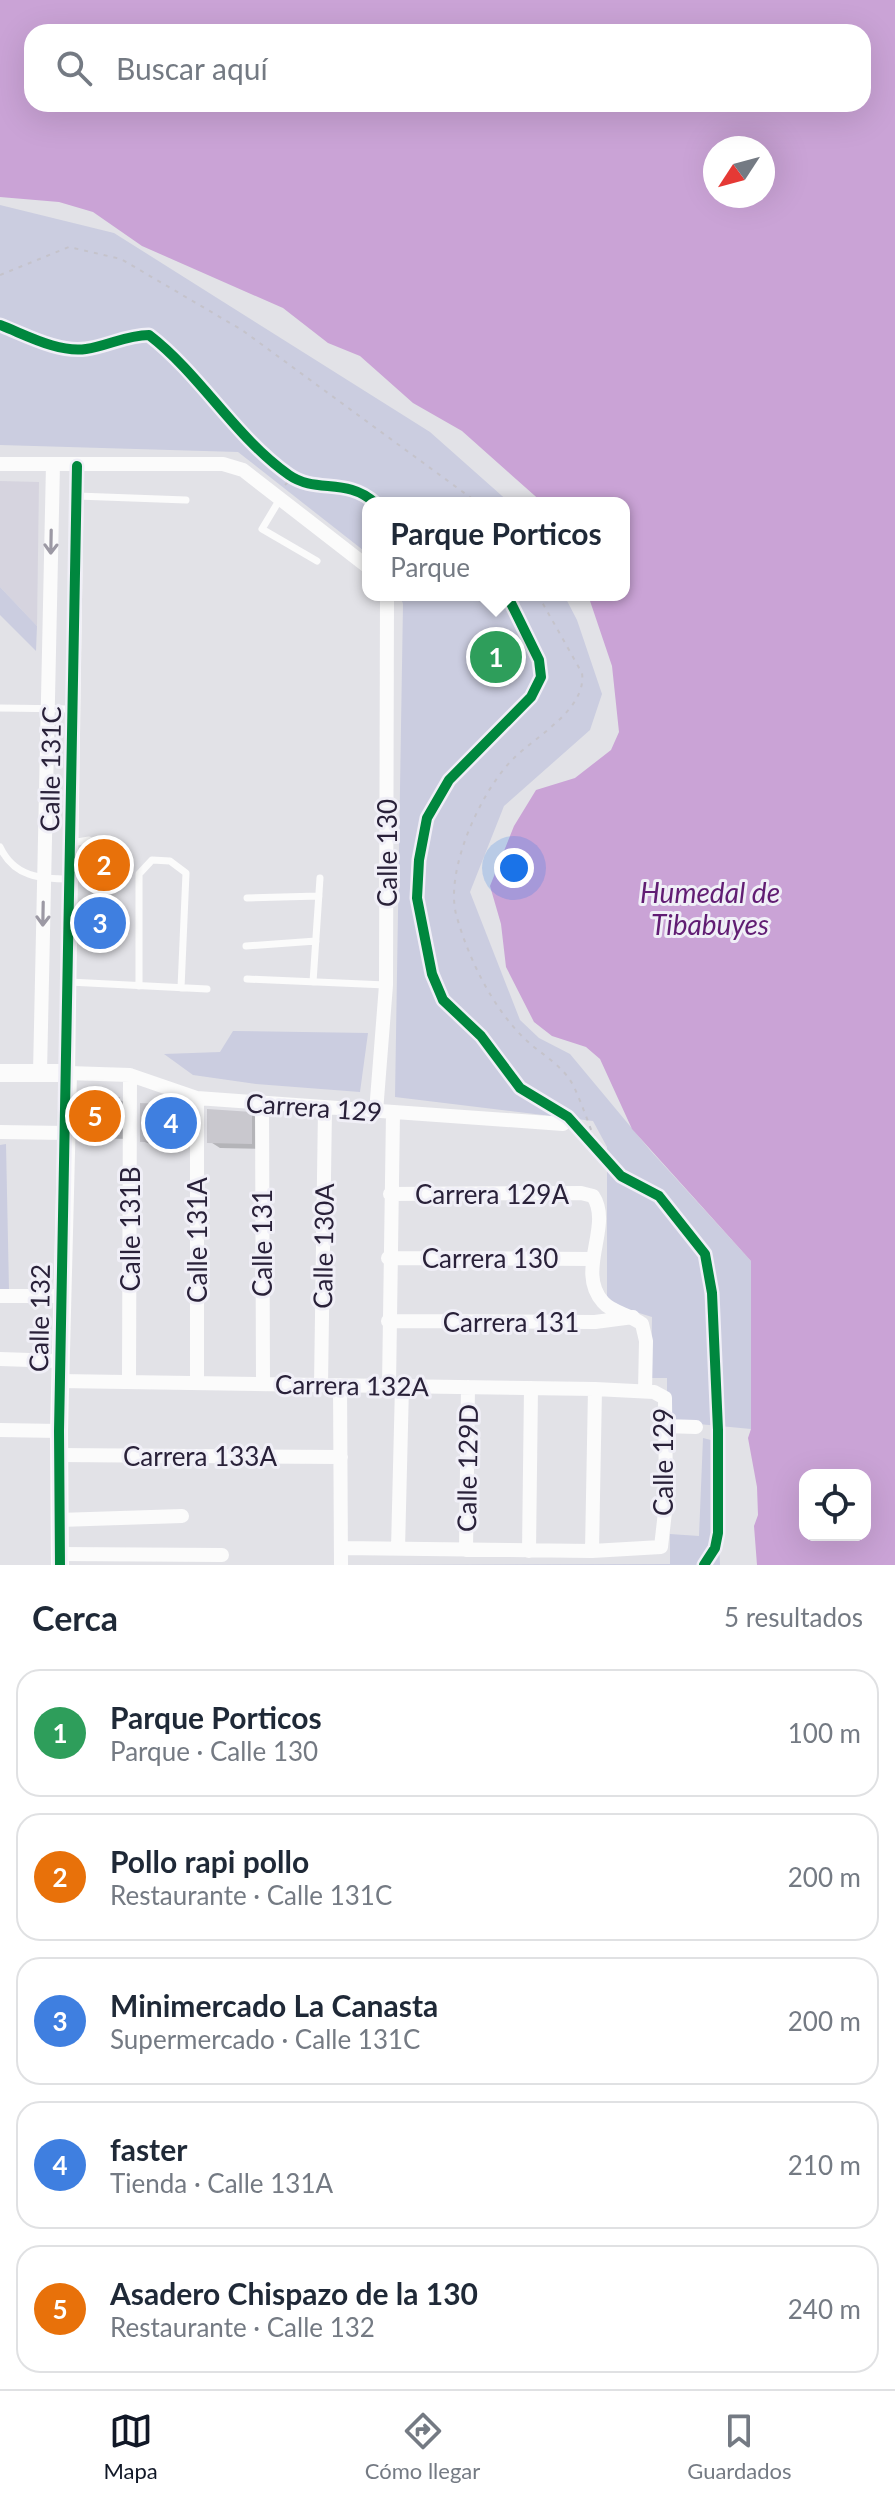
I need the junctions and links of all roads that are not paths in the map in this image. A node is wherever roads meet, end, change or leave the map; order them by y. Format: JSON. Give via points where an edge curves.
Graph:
{"nodes":[{"id":1,"x":0,"y":464,"type":"edge"},
{"id":2,"x":53,"y":464,"type":"junction"},
{"id":3,"x":77,"y":466,"type":"junction"},
{"id":4,"x":77,"y":496,"type":"junction"},
{"id":5,"x":280,"y":499,"type":"junction"},
{"id":6,"x":186,"y":500,"type":"dead end"},
{"id":7,"x":317,"y":561,"type":"dead end"},
{"id":8,"x":362,"y":562,"type":"edge"},
{"id":9,"x":387,"y":601,"type":"edge"},
{"id":10,"x":0,"y":708,"type":"edge"},
{"id":11,"x":48,"y":709,"type":"junction"},
{"id":12,"x":73,"y":709,"type":"junction"},
{"id":13,"x":89,"y":840,"type":"dead end"},
{"id":14,"x":71,"y":843,"type":"junction"},
{"id":15,"x":0,"y":847,"type":"edge"},
{"id":16,"x":320,"y":878,"type":"dead end"},
{"id":17,"x":44,"y":879,"type":"junction"},
{"id":18,"x":71,"y":879,"type":"junction"},
{"id":19,"x":319,"y":896,"type":"junction"},
{"id":20,"x":247,"y":898,"type":"dead end"},
{"id":21,"x":316,"y":941,"type":"junction"},
{"id":22,"x":246,"y":946,"type":"dead end"},
{"id":23,"x":247,"y":979,"type":"dead end"},
{"id":24,"x":69,"y":982,"type":"junction"},
{"id":25,"x":313,"y":982,"type":"junction"},
{"id":26,"x":386,"y":985,"type":"junction"},
{"id":27,"x":139,"y":986,"type":"junction"},
{"id":28,"x":181,"y":988,"type":"junction"},
{"id":29,"x":207,"y":989,"type":"dead end"},
{"id":30,"x":0,"y":1073,"type":"edge"},
{"id":31,"x":40,"y":1073,"type":"junction"},
{"id":32,"x":68,"y":1073,"type":"junction"},
{"id":33,"x":130,"y":1075,"type":"junction"},
{"id":34,"x":197,"y":1098,"type":"junction"},
{"id":35,"x":262,"y":1103,"type":"junction"},
{"id":36,"x":325,"y":1108,"type":"junction"},
{"id":37,"x":376,"y":1112,"type":"junction"},
{"id":38,"x":393,"y":1113,"type":"junction"},
{"id":39,"x":571,"y":1125,"type":"road end"},
{"id":40,"x":0,"y":1132,"type":"edge"},
{"id":41,"x":66,"y":1133,"type":"junction"},
{"id":42,"x":390,"y":1194,"type":"junction"},
{"id":43,"x":388,"y":1258,"type":"junction"},
{"id":44,"x":592,"y":1259,"type":"junction"},
{"id":45,"x":0,"y":1296,"type":"edge"},
{"id":46,"x":62,"y":1296,"type":"junction"},
{"id":47,"x":633,"y":1317,"type":"junction"},
{"id":48,"x":388,"y":1321,"type":"junction"},
{"id":49,"x":0,"y":1359,"type":"edge"},
{"id":50,"x":60,"y":1361,"type":"junction"},
{"id":51,"x":60,"y":1381,"type":"junction"},
{"id":52,"x":197,"y":1381,"type":"junction"},
{"id":53,"x":129,"y":1382,"type":"junction"},
{"id":54,"x":263,"y":1383,"type":"junction"},
{"id":55,"x":321,"y":1385,"type":"junction"},
{"id":56,"x":340,"y":1385,"type":"junction"},
{"id":57,"x":395,"y":1386,"type":"junction"},
{"id":58,"x":468,"y":1387,"type":"junction"},
{"id":59,"x":531,"y":1388,"type":"junction"},
{"id":60,"x":595,"y":1389,"type":"junction"},
{"id":61,"x":645,"y":1391,"type":"junction"},
{"id":62,"x":665,"y":1426,"type":"junction"},
{"id":63,"x":696,"y":1427,"type":"dead end"},
{"id":64,"x":0,"y":1430,"type":"edge"},
{"id":65,"x":59,"y":1431,"type":"junction"},
{"id":66,"x":59,"y":1455,"type":"junction"},
{"id":67,"x":341,"y":1457,"type":"junction"},
{"id":68,"x":182,"y":1516,"type":"dead end"},
{"id":69,"x":59,"y":1520,"type":"junction"},
{"id":70,"x":341,"y":1548,"type":"junction"},
{"id":71,"x":398,"y":1549,"type":"junction"},
{"id":72,"x":466,"y":1550,"type":"junction"},
{"id":73,"x":529,"y":1551,"type":"junction"},
{"id":74,"x":592,"y":1551,"type":"junction"},
{"id":75,"x":222,"y":1555,"type":"dead end"},
{"id":76,"x":60,"y":1559,"type":"edge"},
{"id":77,"x":341,"y":1565,"type":"edge"}],
"edges":[{"from":1,"to":2,"type":"street"},
{"from":2,"to":3,"type":"street"},
{"from":2,"to":11,"type":"street","name":"Calle 131C","one_way":true},
{"from":3,"to":4,"type":"street","name":"Calle 131C"},
{"from":3,"to":5,"type":"street","via":[[223,464],[243,470]]},
{"from":4,"to":6,"type":"lane"},
{"from":4,"to":12,"type":"street","name":"Calle 131C"},
{"from":5,"to":7,"type":"lane","via":[[262,529]]},
{"from":5,"to":8,"type":"street"},
{"from":9,"to":26,"type":"street","name":"Calle 130"},
{"from":10,"to":11,"type":"lane"},
{"from":11,"to":12,"type":"lane","name":"Calle 131C"},
{"from":11,"to":17,"type":"street","name":"Calle 131C"},
{"from":12,"to":14,"type":"street","name":"Calle 131C"},
{"from":13,"to":14,"type":"lane"},
{"from":14,"to":18,"type":"street","name":"Calle 131C"},
{"from":15,"to":17,"type":"lane","via":[[11,866]]},
{"from":16,"to":19,"type":"lane"},
{"from":17,"to":18,"type":"lane"},
{"from":17,"to":31,"type":"street","name":"Calle 131C","one_way":true},
{"from":18,"to":24,"type":"street","name":"Calle 131C"},
{"from":19,"to":20,"type":"lane"},
{"from":19,"to":21,"type":"lane"},
{"from":21,"to":22,"type":"lane"},
{"from":21,"to":25,"type":"lane"},
{"from":23,"to":25,"type":"lane"},
{"from":24,"to":27,"type":"lane"},
{"from":24,"to":32,"type":"street","name":"Calle 131C"},
{"from":25,"to":26,"type":"lane"},
{"from":26,"to":37,"type":"street","name":"Calle 130"},
{"from":27,"to":28,"type":"lane"},
{"from":27,"to":28,"type":"lane","via":[[139,874],[152,860],[170,861],[186,873]]},
{"from":28,"to":29,"type":"lane"},
{"from":30,"to":31,"type":"street"},
{"from":31,"to":32,"type":"street"},
{"from":32,"to":33,"type":"street","name":"Carrera 129"},
{"from":32,"to":41,"type":"street","name":"Calle 132"},
{"from":33,"to":34,"type":"street","name":"Carrera 129"},
{"from":33,"to":53,"type":"street","name":"Calle 131B"},
{"from":34,"to":35,"type":"street","name":"Carrera 129"},
{"from":34,"to":52,"type":"street","name":"Calle 131A"},
{"from":35,"to":36,"type":"street","name":"Carrera 129"},
{"from":35,"to":54,"type":"street","name":"Calle 131"},
{"from":36,"to":37,"type":"street","name":"Carrera 129"},
{"from":36,"to":55,"type":"street","name":"Calle 130A"},
{"from":37,"to":38,"type":"street","name":"Carrera 129"},
{"from":38,"to":39,"type":"street","name":"Carrera 129"},
{"from":38,"to":42,"type":"street"},
{"from":40,"to":41,"type":"street"},
{"from":41,"to":46,"type":"street","name":"Calle 132"},
{"from":42,"to":43,"type":"street"},
{"from":42,"to":44,"type":"street","name":"Carrera 129A","via":[[593,1196],[598,1208]]},
{"from":43,"to":44,"type":"street","name":"Carrera 130"},
{"from":43,"to":48,"type":"street"},
{"from":44,"to":47,"type":"street","via":[[600,1300]]},
{"from":45,"to":46,"type":"street"},
{"from":46,"to":50,"type":"street","name":"Calle 132"},
{"from":47,"to":48,"type":"street","name":"Carrera 131","via":[[595,1322]]},
{"from":47,"to":61,"type":"street","via":[[645,1333]]},
{"from":48,"to":57,"type":"street"},
{"from":49,"to":50,"type":"street"},
{"from":50,"to":51,"type":"street","name":"Calle 132"},
{"from":51,"to":53,"type":"street","name":"Carrera 132A"},
{"from":51,"to":65,"type":"street","name":"Calle 132"},
{"from":52,"to":53,"type":"street","name":"Carrera 132A"},
{"from":52,"to":54,"type":"street","name":"Carrera 132A"},
{"from":54,"to":55,"type":"street","name":"Carrera 132A"},
{"from":55,"to":56,"type":"street","name":"Carrera 132A"},
{"from":56,"to":57,"type":"street","name":"Carrera 132A"},
{"from":56,"to":67,"type":"street"},
{"from":57,"to":58,"type":"street","name":"Carrera 132A"},
{"from":57,"to":71,"type":"street"},
{"from":58,"to":59,"type":"street","name":"Carrera 132A"},
{"from":58,"to":72,"type":"street","name":"Calle 129D"},
{"from":59,"to":60,"type":"street","name":"Carrera 132A"},
{"from":59,"to":73,"type":"street"},
{"from":60,"to":61,"type":"street","name":"Carrera 132A"},
{"from":60,"to":74,"type":"street"},
{"from":61,"to":62,"type":"street","name":"Calle 129","via":[[665,1398]]},
{"from":62,"to":63,"type":"street"},
{"from":62,"to":74,"type":"street","name":"Calle 129","via":[[661,1547]]},
{"from":64,"to":65,"type":"street"},
{"from":65,"to":66,"type":"street","name":"Calle 132"},
{"from":66,"to":67,"type":"street","name":"Carrera 133A"},
{"from":66,"to":69,"type":"street","name":"Calle 132"},
{"from":67,"to":70,"type":"street"},
{"from":68,"to":69,"type":"street"},
{"from":69,"to":76,"type":"street","name":"Calle 132"},
{"from":70,"to":71,"type":"street"},
{"from":70,"to":77,"type":"street"},
{"from":71,"to":72,"type":"street"},
{"from":72,"to":73,"type":"street"},
{"from":73,"to":74,"type":"street"},
{"from":75,"to":76,"type":"street"}]}
